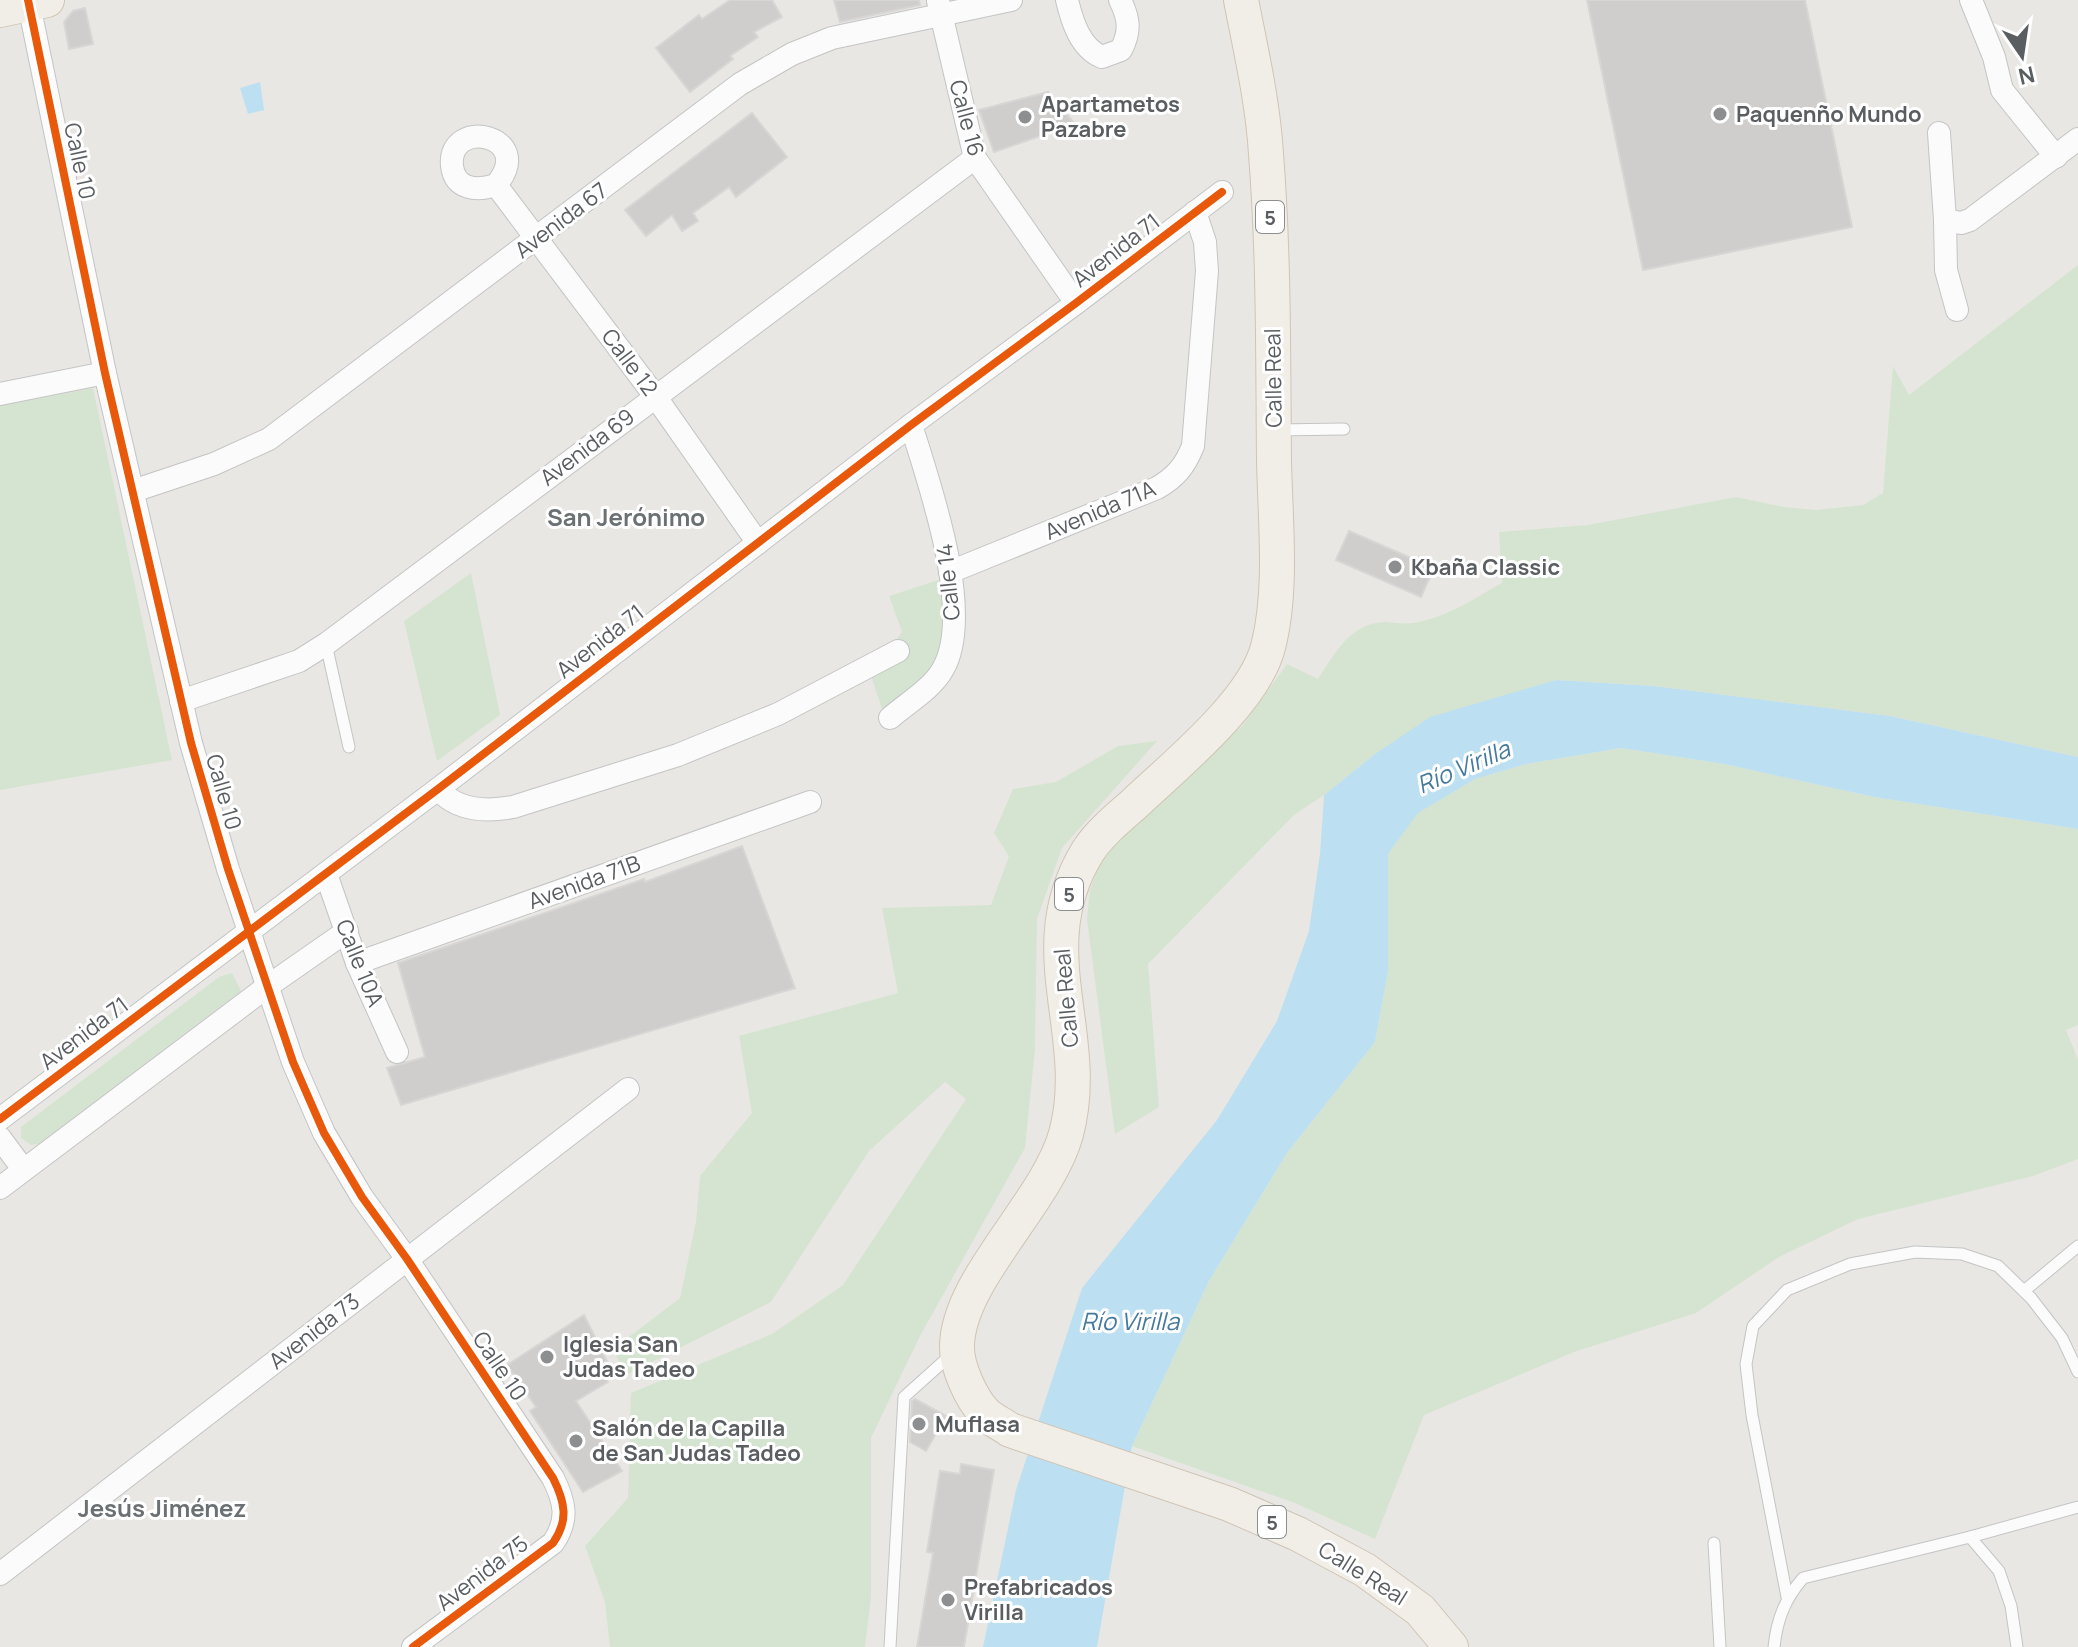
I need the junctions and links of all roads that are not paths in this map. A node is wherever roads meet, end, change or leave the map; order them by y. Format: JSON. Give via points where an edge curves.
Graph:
{"nodes":[{"id":1,"x":1011,"y":0,"type":"edge"},
{"id":2,"x":1067,"y":0,"type":"edge"},
{"id":3,"x":1120,"y":0,"type":"edge"},
{"id":4,"x":1971,"y":0,"type":"edge"},
{"id":5,"x":1245,"y":2,"type":"edge"},
{"id":6,"x":26,"y":3,"type":"edge"},
{"id":7,"x":940,"y":8,"type":"edge"},
{"id":8,"x":1939,"y":133,"type":"dead end"},
{"id":9,"x":2078,"y":139,"type":"edge"},
{"id":10,"x":2056,"y":157,"type":"junction"},
{"id":11,"x":975,"y":158,"type":"junction"},
{"id":12,"x":496,"y":185,"type":"dead end"},
{"id":13,"x":1222,"y":192,"type":"dead end"},
{"id":14,"x":1195,"y":212,"type":"junction"},
{"id":15,"x":1945,"y":220,"type":"junction"},
{"id":16,"x":537,"y":238,"type":"junction"},
{"id":17,"x":1076,"y":303,"type":"junction"},
{"id":18,"x":1957,"y":310,"type":"dead end"},
{"id":19,"x":105,"y":373,"type":"junction"},
{"id":20,"x":0,"y":394,"type":"edge"},
{"id":21,"x":655,"y":396,"type":"junction"},
{"id":22,"x":911,"y":425,"type":"junction"},
{"id":23,"x":1344,"y":429,"type":"dead end"},
{"id":24,"x":1274,"y":430,"type":"junction"},
{"id":25,"x":133,"y":491,"type":"junction"},
{"id":26,"x":758,"y":543,"type":"junction"},
{"id":27,"x":950,"y":572,"type":"junction"},
{"id":28,"x":326,"y":644,"type":"junction"},
{"id":29,"x":898,"y":651,"type":"dead end"},
{"id":30,"x":181,"y":701,"type":"junction"},
{"id":31,"x":890,"y":718,"type":"dead end"},
{"id":32,"x":349,"y":747,"type":"dead end"},
{"id":33,"x":438,"y":789,"type":"junction"},
{"id":34,"x":810,"y":802,"type":"dead end"},
{"id":35,"x":326,"y":874,"type":"junction"},
{"id":36,"x":249,"y":930,"type":"junction"},
{"id":37,"x":347,"y":931,"type":"junction"},
{"id":38,"x":357,"y":963,"type":"junction"},
{"id":39,"x":268,"y":986,"type":"junction"},
{"id":40,"x":397,"y":1052,"type":"dead end"},
{"id":41,"x":628,"y":1089,"type":"dead end"},
{"id":42,"x":0,"y":1119,"type":"edge"},
{"id":43,"x":0,"y":1138,"type":"edge"},
{"id":44,"x":23,"y":1169,"type":"junction"},
{"id":45,"x":0,"y":1188,"type":"edge"},
{"id":46,"x":2078,"y":1246,"type":"edge"},
{"id":47,"x":407,"y":1259,"type":"junction"},
{"id":48,"x":2024,"y":1291,"type":"junction"},
{"id":49,"x":956,"y":1350,"type":"junction"},
{"id":50,"x":2078,"y":1372,"type":"edge"},
{"id":51,"x":2078,"y":1507,"type":"edge"},
{"id":52,"x":565,"y":1521,"type":"joint"},
{"id":53,"x":1970,"y":1537,"type":"junction"},
{"id":54,"x":1714,"y":1543,"type":"dead end"},
{"id":55,"x":0,"y":1574,"type":"edge"},
{"id":56,"x":1787,"y":1597,"type":"junction"},
{"id":57,"x":413,"y":1647,"type":"edge"},
{"id":58,"x":890,"y":1647,"type":"edge"},
{"id":59,"x":1451,"y":1647,"type":"edge"},
{"id":60,"x":1720,"y":1647,"type":"edge"},
{"id":61,"x":1774,"y":1647,"type":"edge"},
{"id":62,"x":2017,"y":1647,"type":"edge"}],
"edges":[{"from":1,"to":7,"type":"street","name":"Avenida 67"},
{"from":2,"to":3,"type":"street","via":[[1087,47],[1102,57],[1121,50],[1128,39]]},
{"from":4,"to":10,"type":"street","via":[[2002,90]]},
{"from":5,"to":24,"type":"main road","name":"Calle Real","number":"5","via":[[1266,151]]},
{"from":6,"to":19,"type":"street","name":"Calle 10"},
{"from":7,"to":11,"type":"street","name":"Calle 16"},
{"from":7,"to":16,"type":"street","name":"Avenida 67","via":[[792,54],[740,84]]},
{"from":8,"to":15,"type":"street"},
{"from":9,"to":10,"type":"street"},
{"from":10,"to":15,"type":"street","via":[[1970,220]]},
{"from":11,"to":17,"type":"street","name":"Calle 16"},
{"from":11,"to":21,"type":"street","name":"Avenida 69"},
{"from":12,"to":16,"type":"street","name":"Calle 12"},
{"from":13,"to":14,"type":"street","name":"Avenida 71"},
{"from":14,"to":17,"type":"street","name":"Avenida 71"},
{"from":14,"to":27,"type":"street","name":"Avenida 71A","via":[[1207,271],[1193,446],[1186,463],[1157,488]]},
{"from":15,"to":18,"type":"street","via":[[1946,270]]},
{"from":16,"to":21,"type":"street","name":"Calle 12"},
{"from":16,"to":25,"type":"street","name":"Avenida 67","via":[[269,439]]},
{"from":17,"to":22,"type":"street","name":"Avenida 71"},
{"from":19,"to":20,"type":"street"},
{"from":19,"to":25,"type":"street","name":"Calle 10"},
{"from":21,"to":26,"type":"street","name":"Calle 12"},
{"from":21,"to":28,"type":"street","name":"Avenida 69"},
{"from":22,"to":26,"type":"street","name":"Avenida 71"},
{"from":22,"to":27,"type":"street","name":"Calle 14"},
{"from":23,"to":24,"type":"lane"},
{"from":24,"to":49,"type":"main road","name":"Calle Real","number":"5","via":[[1275,579],[1268,650],[1246,691],[1090,847],[1071,883],[1060,928],[1073,1093],[1065,1136],[1030,1206],[978,1282]]},
{"from":25,"to":30,"type":"street","name":"Calle 10"},
{"from":26,"to":33,"type":"street","name":"Avenida 71"},
{"from":27,"to":31,"type":"street","name":"Calle 14","via":[[953,630],[945,667]]},
{"from":28,"to":30,"type":"street","name":"Avenida 69","via":[[299,661]]},
{"from":28,"to":32,"type":"lane"},
{"from":29,"to":33,"type":"street","via":[[778,714],[678,755],[513,807],[476,809],[453,802]]},
{"from":30,"to":36,"type":"street","name":"Calle 10"},
{"from":33,"to":35,"type":"street","name":"Avenida 71"},
{"from":34,"to":38,"type":"street","name":"Avenida 71B"},
{"from":35,"to":36,"type":"street","name":"Avenida 71"},
{"from":35,"to":37,"type":"street","name":"Calle 10A"},
{"from":36,"to":39,"type":"street","name":"Calle 10"},
{"from":36,"to":42,"type":"street","name":"Avenida 71"},
{"from":37,"to":38,"type":"street","name":"Calle 10A"},
{"from":37,"to":39,"type":"street"},
{"from":38,"to":40,"type":"street","name":"Calle 10A"},
{"from":39,"to":44,"type":"street"},
{"from":39,"to":47,"type":"street","name":"Calle 10","via":[[324,1133]]},
{"from":41,"to":47,"type":"street","name":"Avenida 73"},
{"from":43,"to":44,"type":"street"},
{"from":44,"to":45,"type":"street"},
{"from":46,"to":48,"type":"lane"},
{"from":47,"to":52,"type":"street","name":"Calle 10","via":[[553,1478]]},
{"from":47,"to":55,"type":"street","name":"Avenida 73"},
{"from":48,"to":50,"type":"lane","via":[[2062,1338]]},
{"from":48,"to":56,"type":"lane","via":[[1998,1266],[1962,1254],[1915,1252],[1850,1264],[1787,1290],[1753,1326],[1746,1364],[1752,1415]]},
{"from":49,"to":58,"type":"lane","via":[[904,1397]]},
{"from":49,"to":59,"type":"main road","name":"Calle Real","number":"5","via":[[984,1413],[1010,1430],[1229,1504],[1298,1534],[1365,1570],[1420,1610]]},
{"from":51,"to":53,"type":"lane"},
{"from":52,"to":57,"type":"street","name":"Avenida 75","via":[[553,1543]]},
{"from":53,"to":56,"type":"lane","via":[[1803,1578]]},
{"from":53,"to":62,"type":"lane","via":[[1999,1571]]},
{"from":54,"to":60,"type":"lane"},
{"from":56,"to":61,"type":"lane"}]}
